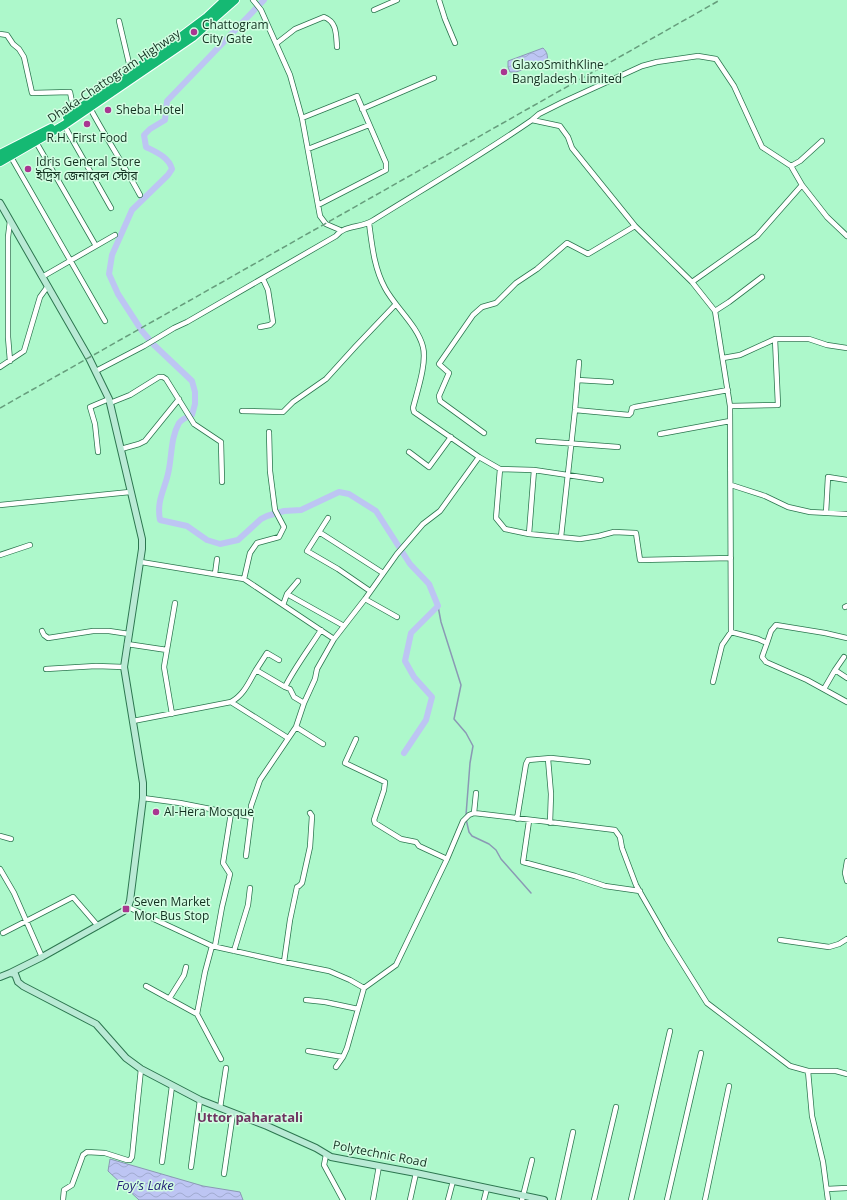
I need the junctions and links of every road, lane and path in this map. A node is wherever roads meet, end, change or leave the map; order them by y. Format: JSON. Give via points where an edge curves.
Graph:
{"nodes":[{"id":1,"x":225,"y":0,"type":"edge"},
{"id":2,"x":235,"y":0,"type":"edge"},
{"id":3,"x":254,"y":0,"type":"edge"},
{"id":4,"x":397,"y":0,"type":"edge"},
{"id":5,"x":439,"y":0,"type":"edge"},
{"id":6,"x":374,"y":10,"type":"dead end"},
{"id":7,"x":119,"y":21,"type":"dead end"},
{"id":8,"x":0,"y":34,"type":"edge"},
{"id":9,"x":277,"y":43,"type":"junction"},
{"id":10,"x":455,"y":43,"type":"dead end"},
{"id":11,"x":337,"y":47,"type":"dead end"},
{"id":12,"x":140,"y":70,"type":"junction"},
{"id":13,"x":131,"y":72,"type":"junction"},
{"id":14,"x":434,"y":78,"type":"dead end"},
{"id":15,"x":90,"y":108,"type":"junction"},
{"id":16,"x":362,"y":109,"type":"junction"},
{"id":17,"x":74,"y":112,"type":"junction"},
{"id":18,"x":302,"y":118,"type":"junction"},
{"id":19,"x":532,"y":120,"type":"junction"},
{"id":20,"x":64,"y":125,"type":"junction"},
{"id":21,"x":368,"y":125,"type":"junction"},
{"id":22,"x":822,"y":141,"type":"dead end"},
{"id":23,"x":36,"y":142,"type":"junction"},
{"id":24,"x":308,"y":149,"type":"junction"},
{"id":25,"x":0,"y":154,"type":"edge"},
{"id":26,"x":11,"y":157,"type":"junction"},
{"id":27,"x":0,"y":162,"type":"edge"},
{"id":28,"x":792,"y":166,"type":"junction"},
{"id":29,"x":802,"y":185,"type":"junction"},
{"id":30,"x":140,"y":195,"type":"dead end"},
{"id":31,"x":0,"y":203,"type":"edge"},
{"id":32,"x":318,"y":205,"type":"junction"},
{"id":33,"x":111,"y":208,"type":"dead end"},
{"id":34,"x":10,"y":221,"type":"junction"},
{"id":35,"x":369,"y":223,"type":"junction"},
{"id":36,"x":635,"y":226,"type":"junction"},
{"id":37,"x":340,"y":230,"type":"junction"},
{"id":38,"x":115,"y":235,"type":"dead end"},
{"id":39,"x":847,"y":236,"type":"edge"},
{"id":40,"x":96,"y":246,"type":"junction"},
{"id":41,"x":70,"y":261,"type":"junction"},
{"id":42,"x":42,"y":277,"type":"junction"},
{"id":43,"x":762,"y":277,"type":"dead end"},
{"id":44,"x":263,"y":279,"type":"junction"},
{"id":45,"x":692,"y":282,"type":"junction"},
{"id":46,"x":48,"y":286,"type":"junction"},
{"id":47,"x":396,"y":305,"type":"junction"},
{"id":48,"x":715,"y":311,"type":"junction"},
{"id":49,"x":105,"y":321,"type":"dead end"},
{"id":50,"x":260,"y":327,"type":"dead end"},
{"id":51,"x":775,"y":339,"type":"junction"},
{"id":52,"x":847,"y":348,"type":"edge"},
{"id":53,"x":723,"y":358,"type":"junction"},
{"id":54,"x":10,"y":361,"type":"junction"},
{"id":55,"x":579,"y":362,"type":"dead end"},
{"id":56,"x":0,"y":366,"type":"edge"},
{"id":57,"x":96,"y":371,"type":"junction"},
{"id":58,"x":578,"y":380,"type":"junction"},
{"id":59,"x":612,"y":382,"type":"dead end"},
{"id":60,"x":728,"y":390,"type":"junction"},
{"id":61,"x":179,"y":399,"type":"junction"},
{"id":62,"x":109,"y":401,"type":"junction"},
{"id":63,"x":730,"y":406,"type":"junction"},
{"id":64,"x":575,"y":410,"type":"junction"},
{"id":65,"x":242,"y":411,"type":"dead end"},
{"id":66,"x":730,"y":421,"type":"junction"},
{"id":67,"x":269,"y":432,"type":"dead end"},
{"id":68,"x":484,"y":433,"type":"dead end"},
{"id":69,"x":660,"y":434,"type":"dead end"},
{"id":70,"x":451,"y":437,"type":"junction"},
{"id":71,"x":538,"y":441,"type":"dead end"},
{"id":72,"x":571,"y":444,"type":"junction"},
{"id":73,"x":121,"y":448,"type":"junction"},
{"id":74,"x":618,"y":448,"type":"dead end"},
{"id":75,"x":98,"y":452,"type":"dead end"},
{"id":76,"x":409,"y":452,"type":"dead end"},
{"id":77,"x":479,"y":457,"type":"junction"},
{"id":78,"x":500,"y":468,"type":"junction"},
{"id":79,"x":534,"y":470,"type":"junction"},
{"id":80,"x":568,"y":475,"type":"junction"},
{"id":81,"x":602,"y":480,"type":"dead end"},
{"id":82,"x":847,"y":480,"type":"edge"},
{"id":83,"x":222,"y":482,"type":"dead end"},
{"id":84,"x":731,"y":485,"type":"junction"},
{"id":85,"x":130,"y":492,"type":"junction"},
{"id":86,"x":0,"y":505,"type":"edge"},
{"id":87,"x":826,"y":513,"type":"junction"},
{"id":88,"x":847,"y":514,"type":"edge"},
{"id":89,"x":328,"y":518,"type":"dead end"},
{"id":90,"x":319,"y":532,"type":"junction"},
{"id":91,"x":529,"y":534,"type":"junction"},
{"id":92,"x":561,"y":537,"type":"junction"},
{"id":93,"x":30,"y":545,"type":"dead end"},
{"id":94,"x":0,"y":555,"type":"edge"},
{"id":95,"x":731,"y":558,"type":"junction"},
{"id":96,"x":217,"y":559,"type":"dead end"},
{"id":97,"x":141,"y":562,"type":"junction"},
{"id":98,"x":383,"y":573,"type":"junction"},
{"id":99,"x":215,"y":574,"type":"junction"},
{"id":100,"x":244,"y":579,"type":"junction"},
{"id":101,"x":298,"y":581,"type":"dead end"},
{"id":102,"x":370,"y":591,"type":"junction"},
{"id":103,"x":287,"y":594,"type":"junction"},
{"id":104,"x":365,"y":599,"type":"junction"},
{"id":105,"x":175,"y":603,"type":"dead end"},
{"id":106,"x":283,"y":605,"type":"junction"},
{"id":107,"x":397,"y":617,"type":"dead end"},
{"id":108,"x":344,"y":626,"type":"junction"},
{"id":109,"x":321,"y":630,"type":"junction"},
{"id":110,"x":42,"y":631,"type":"dead end"},
{"id":111,"x":731,"y":632,"type":"junction"},
{"id":112,"x":128,"y":634,"type":"junction"},
{"id":113,"x":847,"y":638,"type":"edge"},
{"id":114,"x":334,"y":639,"type":"junction"},
{"id":115,"x":767,"y":643,"type":"junction"},
{"id":116,"x":127,"y":644,"type":"junction"},
{"id":117,"x":167,"y":650,"type":"junction"},
{"id":118,"x":844,"y":657,"type":"dead end"},
{"id":119,"x":279,"y":660,"type":"dead end"},
{"id":120,"x":124,"y":667,"type":"junction"},
{"id":121,"x":46,"y":669,"type":"dead end"},
{"id":122,"x":256,"y":670,"type":"junction"},
{"id":123,"x":835,"y":670,"type":"junction"},
{"id":124,"x":847,"y":678,"type":"edge"},
{"id":125,"x":713,"y":682,"type":"dead end"},
{"id":126,"x":285,"y":687,"type":"junction"},
{"id":127,"x":824,"y":690,"type":"junction"},
{"id":128,"x":231,"y":702,"type":"junction"},
{"id":129,"x":847,"y":702,"type":"edge"},
{"id":130,"x":304,"y":703,"type":"junction"},
{"id":131,"x":172,"y":714,"type":"junction"},
{"id":132,"x":133,"y":721,"type":"junction"},
{"id":133,"x":296,"y":727,"type":"junction"},
{"id":134,"x":288,"y":738,"type":"junction"},
{"id":135,"x":356,"y":739,"type":"dead end"},
{"id":136,"x":323,"y":744,"type":"dead end"},
{"id":137,"x":548,"y":759,"type":"junction"},
{"id":138,"x":588,"y":762,"type":"dead end"},
{"id":139,"x":476,"y":793,"type":"dead end"},
{"id":140,"x":143,"y":798,"type":"junction"},
{"id":141,"x":310,"y":812,"type":"dead end"},
{"id":142,"x":231,"y":813,"type":"junction"},
{"id":143,"x":471,"y":814,"type":"junction"},
{"id":144,"x":251,"y":816,"type":"junction"},
{"id":145,"x":517,"y":819,"type":"junction"},
{"id":146,"x":529,"y":821,"type":"junction"},
{"id":147,"x":550,"y":823,"type":"junction"},
{"id":148,"x":0,"y":836,"type":"edge"},
{"id":149,"x":11,"y":839,"type":"dead end"},
{"id":150,"x":246,"y":856,"type":"dead end"},
{"id":151,"x":447,"y":859,"type":"junction"},
{"id":152,"x":847,"y":861,"type":"edge"},
{"id":153,"x":0,"y":869,"type":"edge"},
{"id":154,"x":847,"y":881,"type":"edge"},
{"id":155,"x":250,"y":888,"type":"dead end"},
{"id":156,"x":640,"y":891,"type":"junction"},
{"id":157,"x":128,"y":907,"type":"junction"},
{"id":158,"x":26,"y":920,"type":"junction"},
{"id":159,"x":98,"y":926,"type":"junction"},
{"id":160,"x":2,"y":933,"type":"dead end"},
{"id":161,"x":847,"y":939,"type":"edge"},
{"id":162,"x":780,"y":940,"type":"dead end"},
{"id":163,"x":214,"y":946,"type":"junction"},
{"id":164,"x":234,"y":951,"type":"junction"},
{"id":165,"x":42,"y":957,"type":"junction"},
{"id":166,"x":284,"y":962,"type":"junction"},
{"id":167,"x":186,"y":967,"type":"dead end"},
{"id":168,"x":10,"y":973,"type":"junction"},
{"id":169,"x":0,"y":977,"type":"edge"},
{"id":170,"x":146,"y":986,"type":"dead end"},
{"id":171,"x":364,"y":988,"type":"junction"},
{"id":172,"x":169,"y":999,"type":"junction"},
{"id":173,"x":306,"y":1000,"type":"dead end"},
{"id":174,"x":358,"y":1009,"type":"junction"},
{"id":175,"x":197,"y":1014,"type":"junction"},
{"id":176,"x":670,"y":1031,"type":"dead end"},
{"id":177,"x":308,"y":1051,"type":"dead end"},
{"id":178,"x":701,"y":1053,"type":"dead end"},
{"id":179,"x":343,"y":1057,"type":"junction"},
{"id":180,"x":221,"y":1059,"type":"dead end"},
{"id":181,"x":336,"y":1067,"type":"dead end"},
{"id":182,"x":226,"y":1068,"type":"dead end"},
{"id":183,"x":141,"y":1069,"type":"junction"},
{"id":184,"x":808,"y":1071,"type":"junction"},
{"id":185,"x":847,"y":1074,"type":"edge"},
{"id":186,"x":172,"y":1086,"type":"junction"},
{"id":187,"x":729,"y":1086,"type":"dead end"},
{"id":188,"x":200,"y":1100,"type":"junction"},
{"id":189,"x":616,"y":1107,"type":"dead end"},
{"id":190,"x":220,"y":1108,"type":"junction"},
{"id":191,"x":232,"y":1113,"type":"junction"},
{"id":192,"x":573,"y":1132,"type":"dead end"},
{"id":193,"x":326,"y":1155,"type":"junction"},
{"id":194,"x":532,"y":1160,"type":"dead end"},
{"id":195,"x":162,"y":1162,"type":"dead end"},
{"id":196,"x":379,"y":1166,"type":"junction"},
{"id":197,"x":191,"y":1167,"type":"dead end"},
{"id":198,"x":416,"y":1173,"type":"junction"},
{"id":199,"x":224,"y":1174,"type":"dead end"},
{"id":200,"x":453,"y":1181,"type":"junction"},
{"id":201,"x":487,"y":1188,"type":"junction"},
{"id":202,"x":847,"y":1188,"type":"edge"},
{"id":203,"x":827,"y":1189,"type":"junction"},
{"id":204,"x":522,"y":1198,"type":"edge"},
{"id":205,"x":63,"y":1200,"type":"edge"},
{"id":206,"x":344,"y":1200,"type":"edge"},
{"id":207,"x":373,"y":1200,"type":"edge"},
{"id":208,"x":410,"y":1200,"type":"edge"},
{"id":209,"x":448,"y":1200,"type":"edge"},
{"id":210,"x":484,"y":1200,"type":"edge"},
{"id":211,"x":544,"y":1200,"type":"edge"},
{"id":212,"x":558,"y":1200,"type":"edge"},
{"id":213,"x":594,"y":1200,"type":"edge"},
{"id":214,"x":631,"y":1200,"type":"edge"},
{"id":215,"x":667,"y":1200,"type":"edge"},
{"id":216,"x":705,"y":1200,"type":"edge"},
{"id":217,"x":828,"y":1200,"type":"edge"}],
"edges":[{"from":1,"to":12,"type":"highway","name":"Dhaka-Chattogram Highway"},
{"from":2,"to":12,"type":"highway","name":"Dhaka-Chattogram Highway","via":[[194,37]]},
{"from":3,"to":9,"type":"street"},
{"from":4,"to":6,"type":"street"},
{"from":5,"to":10,"type":"street"},
{"from":7,"to":13,"type":"street"},
{"from":8,"to":17,"type":"street","via":[[7,34],[24,57],[32,93],[70,92]]},
{"from":9,"to":11,"type":"street","via":[[295,29],[324,17],[330,19],[335,27]]},
{"from":9,"to":18,"type":"street","via":[[290,75]]},
{"from":12,"to":13,"type":"highway","name":"Dhaka-Chattogram Highway"},
{"from":12,"to":15,"type":"highway","name":"Dhaka-Chattogram Highway"},
{"from":13,"to":17,"type":"highway","name":"Dhaka-Chattogram Highway"},
{"from":14,"to":16,"type":"street"},
{"from":15,"to":20,"type":"highway","name":"Dhaka-Chattogram Highway"},
{"from":15,"to":30,"type":"street"},
{"from":16,"to":18,"type":"street","via":[[358,97],[355,96]]},
{"from":16,"to":21,"type":"street"},
{"from":17,"to":25,"type":"highway","name":"Dhaka-Chattogram Highway","via":[[48,130]]},
{"from":18,"to":24,"type":"street"},
{"from":19,"to":28,"type":"street","via":[[563,102],[642,66],[698,56],[716,59],[734,86],[762,147]]},
{"from":19,"to":35,"type":"street","via":[[501,142]]},
{"from":19,"to":36,"type":"street","via":[[560,126],[568,136],[572,148]]},
{"from":20,"to":23,"type":"highway","name":"Dhaka-Chattogram Highway"},
{"from":20,"to":33,"type":"street"},
{"from":21,"to":24,"type":"street"},
{"from":21,"to":32,"type":"street","via":[[386,163],[386,170]]},
{"from":22,"to":28,"type":"street"},
{"from":23,"to":26,"type":"highway","name":"Dhaka-Chattogram Highway"},
{"from":23,"to":40,"type":"street"},
{"from":24,"to":32,"type":"street"},
{"from":26,"to":27,"type":"highway","name":"Dhaka-Chattogram Highway"},
{"from":26,"to":41,"type":"street"},
{"from":28,"to":29,"type":"street"},
{"from":29,"to":39,"type":"street","via":[[827,218]]},
{"from":29,"to":45,"type":"street","via":[[757,236]]},
{"from":31,"to":34,"type":"street"},
{"from":32,"to":37,"type":"street","via":[[320,216],[326,224]]},
{"from":34,"to":42,"type":"street"},
{"from":34,"to":54,"type":"street"},
{"from":35,"to":37,"type":"street"},
{"from":35,"to":47,"type":"street","via":[[376,269],[384,288]]},
{"from":36,"to":45,"type":"street"},
{"from":36,"to":68,"type":"street","via":[[588,254],[567,243],[516,283],[496,303],[482,307],[462,330],[439,364],[449,373],[439,396],[440,402]]},
{"from":37,"to":44,"type":"street","via":[[336,236]]},
{"from":38,"to":40,"type":"street"},
{"from":40,"to":41,"type":"street"},
{"from":41,"to":42,"type":"street"},
{"from":41,"to":49,"type":"street"},
{"from":42,"to":46,"type":"street"},
{"from":43,"to":48,"type":"street"},
{"from":44,"to":50,"type":"street","via":[[268,290],[273,322]]},
{"from":44,"to":57,"type":"street"},
{"from":45,"to":48,"type":"street"},
{"from":46,"to":54,"type":"street","via":[[40,296],[24,351]]},
{"from":46,"to":57,"type":"street"},
{"from":47,"to":65,"type":"street","via":[[326,379],[283,412]]},
{"from":47,"to":70,"type":"street","via":[[417,333],[423,347],[424,358],[414,412]]},
{"from":48,"to":53,"type":"street"},
{"from":51,"to":52,"type":"street","via":[[809,339]]},
{"from":51,"to":53,"type":"street","via":[[740,355]]},
{"from":51,"to":63,"type":"street","via":[[778,405]]},
{"from":53,"to":60,"type":"street"},
{"from":54,"to":56,"type":"street"},
{"from":55,"to":58,"type":"street"},
{"from":57,"to":62,"type":"street"},
{"from":58,"to":59,"type":"street"},
{"from":58,"to":64,"type":"street"},
{"from":60,"to":63,"type":"street"},
{"from":60,"to":64,"type":"street","via":[[635,407],[628,415]]},
{"from":61,"to":62,"type":"street","via":[[163,377],[130,395]]},
{"from":61,"to":73,"type":"street","via":[[145,441]]},
{"from":61,"to":83,"type":"street","via":[[194,424],[221,442]]},
{"from":62,"to":73,"type":"street"},
{"from":62,"to":75,"type":"street","via":[[90,407]]},
{"from":63,"to":66,"type":"street"},
{"from":64,"to":72,"type":"street"},
{"from":66,"to":69,"type":"street"},
{"from":66,"to":84,"type":"street"},
{"from":67,"to":100,"type":"street","via":[[275,510],[284,527],[279,537],[257,543],[250,553]]},
{"from":70,"to":76,"type":"street","via":[[429,467]]},
{"from":70,"to":77,"type":"street"},
{"from":71,"to":72,"type":"street"},
{"from":72,"to":74,"type":"street"},
{"from":72,"to":80,"type":"street"},
{"from":73,"to":85,"type":"street"},
{"from":77,"to":78,"type":"street"},
{"from":77,"to":98,"type":"street","via":[[440,511],[423,524]]},
{"from":78,"to":79,"type":"street"},
{"from":78,"to":91,"type":"street","via":[[496,518],[505,529]]},
{"from":79,"to":80,"type":"street"},
{"from":79,"to":91,"type":"street"},
{"from":80,"to":81,"type":"street"},
{"from":80,"to":92,"type":"street"},
{"from":82,"to":87,"type":"street","via":[[828,477]]},
{"from":84,"to":87,"type":"street","via":[[788,507]]},
{"from":84,"to":95,"type":"street"},
{"from":85,"to":86,"type":"street"},
{"from":85,"to":97,"type":"street","via":[[142,538]]},
{"from":87,"to":88,"type":"street"},
{"from":89,"to":90,"type":"street"},
{"from":90,"to":98,"type":"street"},
{"from":90,"to":102,"type":"street","via":[[307,551]]},
{"from":91,"to":92,"type":"street"},
{"from":92,"to":95,"type":"street","via":[[580,539],[614,532],[636,533],[640,560]]},
{"from":93,"to":94,"type":"street"},
{"from":95,"to":111,"type":"street"},
{"from":96,"to":99,"type":"street"},
{"from":97,"to":99,"type":"street"},
{"from":97,"to":112,"type":"street"},
{"from":98,"to":102,"type":"street"},
{"from":99,"to":100,"type":"street"},
{"from":100,"to":106,"type":"street"},
{"from":101,"to":103,"type":"street"},
{"from":102,"to":104,"type":"street"},
{"from":103,"to":106,"type":"street"},
{"from":103,"to":108,"type":"street"},
{"from":104,"to":107,"type":"street"},
{"from":104,"to":108,"type":"street"},
{"from":105,"to":117,"type":"street"},
{"from":106,"to":109,"type":"street"},
{"from":108,"to":114,"type":"street"},
{"from":109,"to":114,"type":"street"},
{"from":109,"to":126,"type":"street"},
{"from":110,"to":112,"type":"street","via":[[48,638],[109,631]]},
{"from":111,"to":115,"type":"street","via":[[758,638]]},
{"from":111,"to":125,"type":"street","via":[[722,645]]},
{"from":112,"to":116,"type":"street"},
{"from":113,"to":115,"type":"street","via":[[776,625]]},
{"from":114,"to":130,"type":"street","via":[[317,669],[315,680]]},
{"from":115,"to":127,"type":"street","via":[[762,657],[766,662]]},
{"from":116,"to":117,"type":"street"},
{"from":116,"to":120,"type":"street"},
{"from":117,"to":131,"type":"street","via":[[164,667]]},
{"from":118,"to":123,"type":"street"},
{"from":119,"to":122,"type":"street","via":[[267,653]]},
{"from":120,"to":121,"type":"street"},
{"from":120,"to":132,"type":"street"},
{"from":122,"to":126,"type":"street"},
{"from":122,"to":128,"type":"street","via":[[242,694]]},
{"from":123,"to":124,"type":"street"},
{"from":123,"to":127,"type":"street"},
{"from":126,"to":130,"type":"street"},
{"from":127,"to":129,"type":"street"},
{"from":128,"to":131,"type":"street"},
{"from":128,"to":134,"type":"street"},
{"from":130,"to":133,"type":"street"},
{"from":131,"to":132,"type":"street"},
{"from":132,"to":140,"type":"street"},
{"from":133,"to":134,"type":"street"},
{"from":133,"to":136,"type":"street"},
{"from":134,"to":144,"type":"street","via":[[260,780],[250,806]]},
{"from":135,"to":151,"type":"street","via":[[345,763],[385,782],[375,823],[401,839],[416,842],[419,846]]},
{"from":137,"to":138,"type":"street"},
{"from":137,"to":145,"type":"street","via":[[528,760]]},
{"from":137,"to":147,"type":"street"},
{"from":139,"to":143,"type":"street"},
{"from":140,"to":142,"type":"street","via":[[180,802]]},
{"from":140,"to":157,"type":"street"},
{"from":141,"to":166,"type":"street","via":[[310,848],[302,884],[297,887]]},
{"from":142,"to":144,"type":"street"},
{"from":142,"to":163,"type":"street","via":[[223,863],[230,874]]},
{"from":143,"to":145,"type":"street"},
{"from":143,"to":151,"type":"street","via":[[464,821]]},
{"from":144,"to":150,"type":"street"},
{"from":145,"to":146,"type":"street"},
{"from":146,"to":147,"type":"street"},
{"from":146,"to":156,"type":"street","via":[[523,862],[605,886]]},
{"from":147,"to":156,"type":"street","via":[[615,830],[619,834],[622,848]]},
{"from":148,"to":149,"type":"street"},
{"from":151,"to":171,"type":"street","via":[[396,965]]},
{"from":152,"to":154,"type":"street","via":[[844,873]]},
{"from":153,"to":158,"type":"street"},
{"from":155,"to":164,"type":"street","via":[[248,905]]},
{"from":156,"to":184,"type":"street","via":[[707,1003],[790,1066]]},
{"from":157,"to":159,"type":"street"},
{"from":157,"to":163,"type":"street"},
{"from":158,"to":159,"type":"street","via":[[73,897]]},
{"from":158,"to":160,"type":"street"},
{"from":158,"to":165,"type":"street"},
{"from":159,"to":165,"type":"street"},
{"from":161,"to":162,"type":"street","via":[[829,947]]},
{"from":163,"to":164,"type":"street"},
{"from":163,"to":175,"type":"street","via":[[205,972]]},
{"from":164,"to":166,"type":"street"},
{"from":165,"to":168,"type":"street"},
{"from":166,"to":171,"type":"street","via":[[329,971]]},
{"from":167,"to":172,"type":"street"},
{"from":168,"to":169,"type":"street"},
{"from":168,"to":183,"type":"street","name":"Polytechnic Road","via":[[15,974],[23,986],[96,1024],[126,1058]]},
{"from":170,"to":172,"type":"street"},
{"from":171,"to":174,"type":"street"},
{"from":172,"to":175,"type":"street"},
{"from":173,"to":174,"type":"street"},
{"from":174,"to":179,"type":"street"},
{"from":175,"to":180,"type":"street"},
{"from":176,"to":214,"type":"street"},
{"from":177,"to":179,"type":"street"},
{"from":178,"to":215,"type":"street"},
{"from":179,"to":181,"type":"street"},
{"from":182,"to":190,"type":"street"},
{"from":183,"to":186,"type":"street","name":"Polytechnic Road"},
{"from":183,"to":205,"type":"street","via":[[132,1157],[127,1160],[105,1153],[87,1152],[82,1155],[72,1185],[64,1190]]},
{"from":184,"to":185,"type":"street","via":[[836,1071]]},
{"from":184,"to":203,"type":"street","via":[[812,1116]]},
{"from":186,"to":188,"type":"street","name":"Polytechnic Road"},
{"from":186,"to":195,"type":"street"},
{"from":187,"to":216,"type":"street"},
{"from":188,"to":190,"type":"street","name":"Polytechnic Road"},
{"from":188,"to":197,"type":"street"},
{"from":189,"to":213,"type":"street"},
{"from":190,"to":191,"type":"street","name":"Polytechnic Road"},
{"from":191,"to":193,"type":"street","name":"Polytechnic Road","via":[[274,1129]]},
{"from":191,"to":199,"type":"street"},
{"from":192,"to":212,"type":"street"},
{"from":193,"to":196,"type":"street","name":"Polytechnic Road"},
{"from":193,"to":206,"type":"street","via":[[324,1165]]},
{"from":194,"to":204,"type":"street"},
{"from":196,"to":198,"type":"street","name":"Polytechnic Road"},
{"from":196,"to":207,"type":"street"},
{"from":198,"to":200,"type":"street","name":"Polytechnic Road"},
{"from":198,"to":208,"type":"street"},
{"from":200,"to":201,"type":"street","name":"Polytechnic Road"},
{"from":200,"to":209,"type":"street"},
{"from":201,"to":204,"type":"street","name":"Polytechnic Road"},
{"from":201,"to":210,"type":"street"},
{"from":202,"to":203,"type":"street"},
{"from":203,"to":217,"type":"street"},
{"from":204,"to":211,"type":"street","name":"Polytechnic Road"}]}
